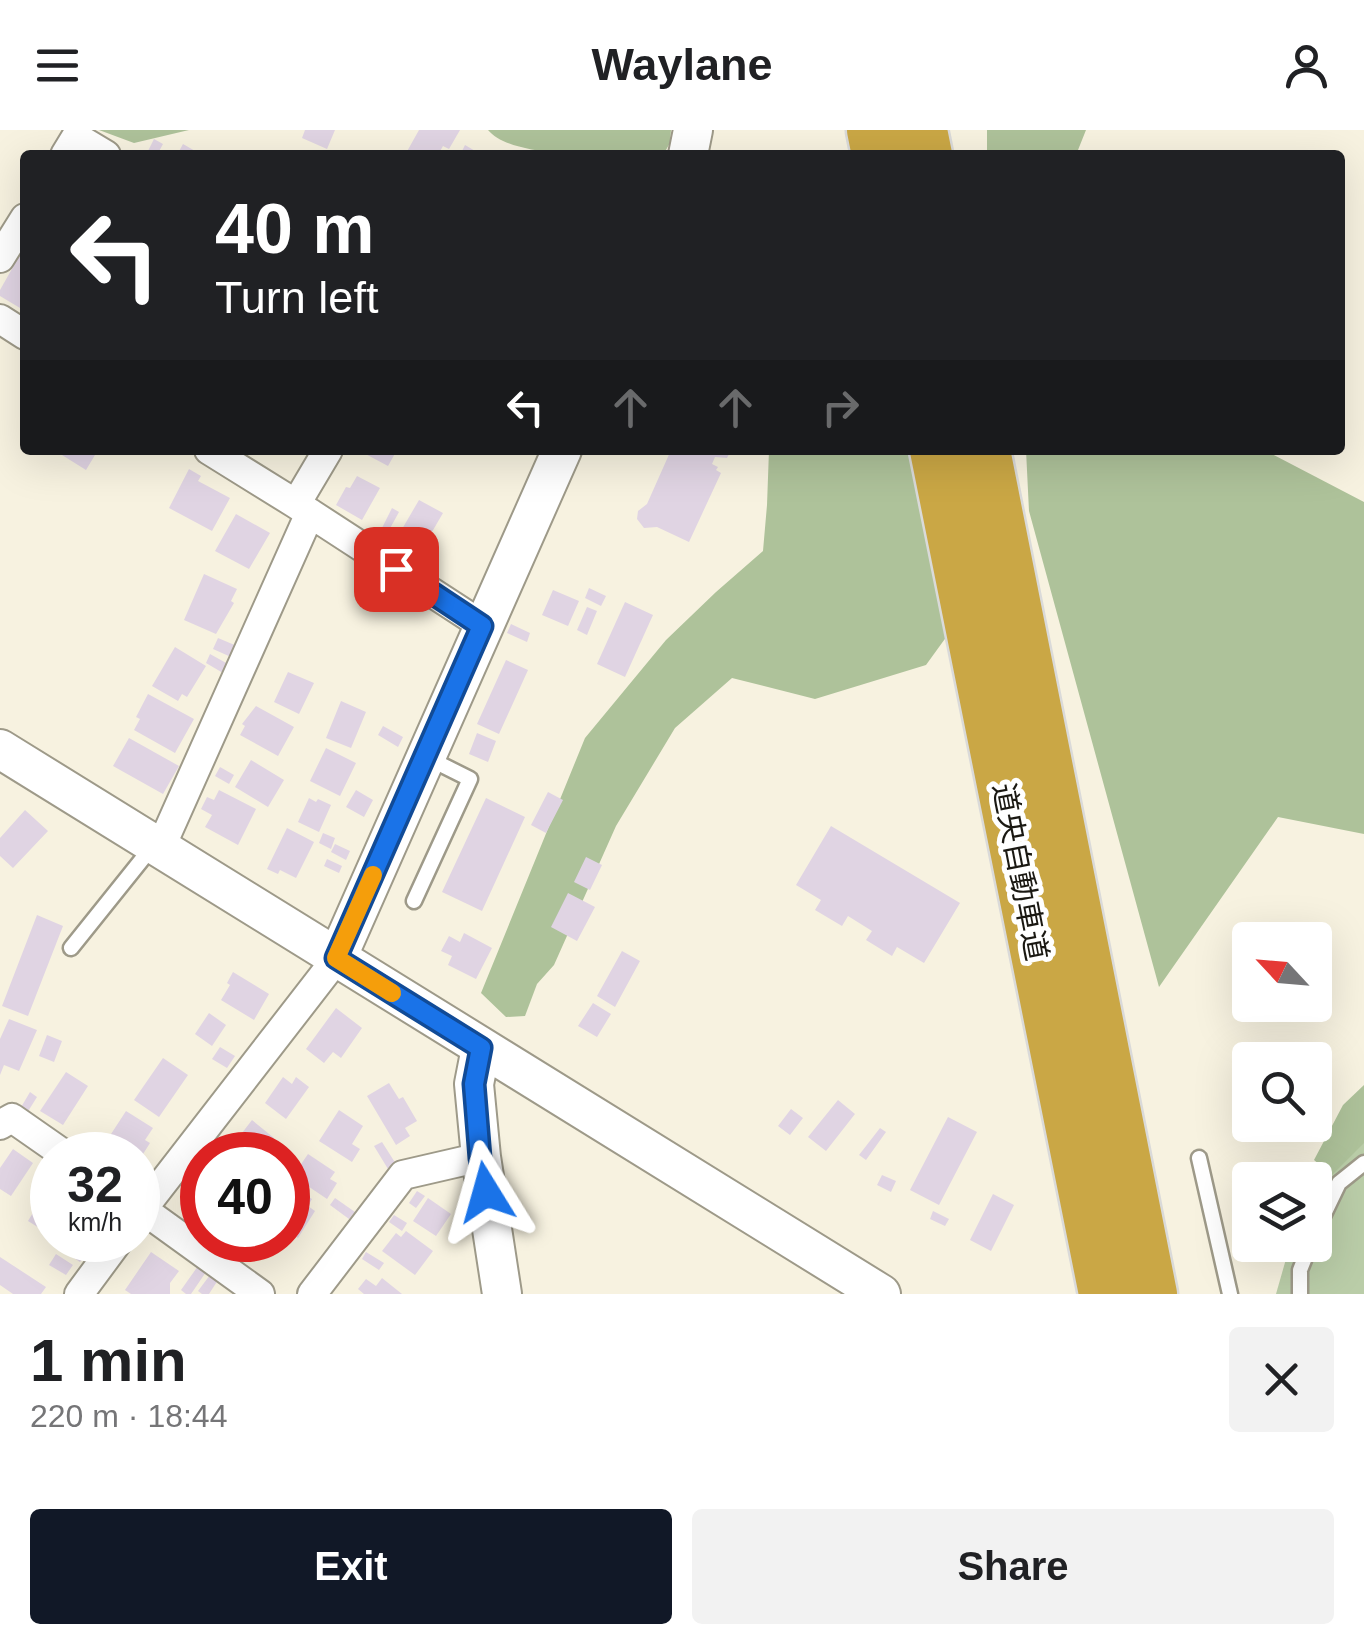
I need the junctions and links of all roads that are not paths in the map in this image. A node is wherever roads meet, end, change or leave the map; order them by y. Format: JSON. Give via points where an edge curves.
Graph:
{"nodes":[{"id":1,"x":67,"y":150,"type":"edge"},
{"id":2,"x":98,"y":150,"type":"edge"},
{"id":3,"x":20,"y":226,"type":"edge"},
{"id":4,"x":0,"y":258,"type":"edge"},
{"id":5,"x":217,"y":455,"type":"edge"},
{"id":6,"x":326,"y":455,"type":"edge"},
{"id":7,"x":560,"y":455,"type":"edge"},
{"id":8,"x":936,"y":455,"type":"edge"},
{"id":9,"x":986,"y":455,"type":"edge"},
{"id":10,"x":303,"y":508,"type":"junction"},
{"id":11,"x":482,"y":626,"type":"junction"},
{"id":12,"x":0,"y":749,"type":"edge"},
{"id":13,"x":425,"y":756,"type":"junction"},
{"id":14,"x":156,"y":847,"type":"junction"},
{"id":15,"x":414,"y":901,"type":"dead end"},
{"id":16,"x":71,"y":948,"type":"dead end"},
{"id":17,"x":336,"y":958,"type":"junction"},
{"id":18,"x":481,"y":1048,"type":"junction"},
{"id":19,"x":0,"y":1125,"type":"edge"},
{"id":20,"x":32,"y":1132,"type":"edge"},
{"id":21,"x":480,"y":1158,"type":"junction"},
{"id":22,"x":1198,"y":1158,"type":"dead end"},
{"id":23,"x":1364,"y":1163,"type":"edge"},
{"id":24,"x":160,"y":1183,"type":"edge"},
{"id":25,"x":1332,"y":1198,"type":"edge"},
{"id":26,"x":160,"y":1225,"type":"edge"},
{"id":27,"x":102,"y":1262,"type":"edge"},
{"id":28,"x":1303,"y":1262,"type":"edge"},
{"id":29,"x":78,"y":1294,"type":"edge"},
{"id":30,"x":260,"y":1294,"type":"edge"},
{"id":31,"x":312,"y":1294,"type":"edge"},
{"id":32,"x":502,"y":1294,"type":"edge"},
{"id":33,"x":881,"y":1294,"type":"edge"},
{"id":34,"x":1104,"y":1294,"type":"edge"},
{"id":35,"x":1152,"y":1294,"type":"edge"},
{"id":36,"x":1230,"y":1294,"type":"edge"},
{"id":37,"x":1300,"y":1294,"type":"edge"}],
"edges":[{"from":1,"to":2,"type":"street","via":[[76,137]]},
{"from":3,"to":4,"type":"street"},
{"from":5,"to":10,"type":"street"},
{"from":6,"to":10,"type":"street"},
{"from":7,"to":11,"type":"street"},
{"from":8,"to":34,"type":"highway","name":"道央自動車道"},
{"from":9,"to":35,"type":"highway","name":"道央自動車道"},
{"from":10,"to":11,"type":"street"},
{"from":10,"to":14,"type":"street"},
{"from":11,"to":13,"type":"street"},
{"from":12,"to":14,"type":"street"},
{"from":13,"to":15,"type":"lane","via":[[470,779]]},
{"from":13,"to":17,"type":"street"},
{"from":14,"to":16,"type":"lane"},
{"from":14,"to":17,"type":"street"},
{"from":17,"to":18,"type":"street"},
{"from":17,"to":24,"type":"street"},
{"from":18,"to":21,"type":"street","via":[[474,1084]]},
{"from":18,"to":33,"type":"street"},
{"from":19,"to":20,"type":"street","via":[[12,1118]]},
{"from":21,"to":31,"type":"street","via":[[403,1175]]},
{"from":21,"to":32,"type":"street"},
{"from":22,"to":36,"type":"lane"},
{"from":23,"to":25,"type":"lane"},
{"from":26,"to":30,"type":"street"},
{"from":27,"to":29,"type":"street"},
{"from":28,"to":37,"type":"lane"}]}
